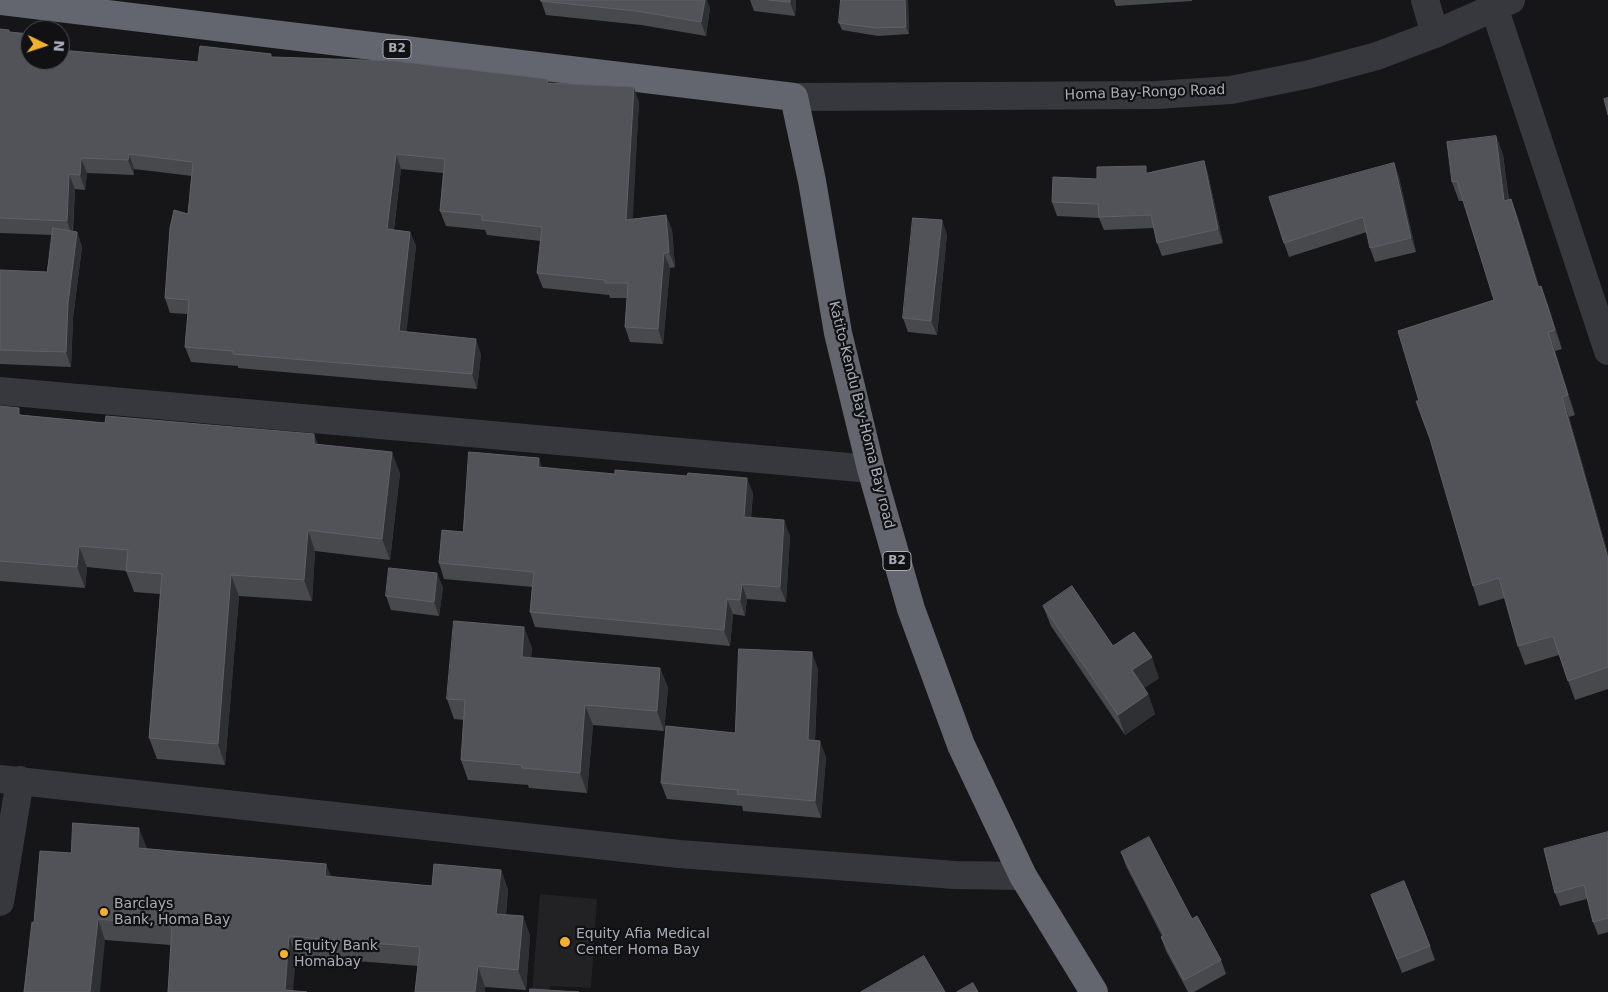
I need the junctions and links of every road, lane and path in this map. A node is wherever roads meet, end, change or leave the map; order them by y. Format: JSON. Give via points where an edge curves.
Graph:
{"nodes":[{"id":1,"x":1425,"y":0,"type":"edge"},
{"id":2,"x":0,"y":1,"type":"edge"},
{"id":3,"x":1503,"y":4,"type":"edge"},
{"id":4,"x":1434,"y":34,"type":"junction"},
{"id":5,"x":794,"y":97,"type":"junction"},
{"id":6,"x":1608,"y":351,"type":"edge"},
{"id":7,"x":0,"y":391,"type":"edge"},
{"id":8,"x":871,"y":469,"type":"junction"},
{"id":9,"x":10,"y":780,"type":"edge"},
{"id":10,"x":1023,"y":876,"type":"junction"},
{"id":11,"x":0,"y":902,"type":"edge"},
{"id":12,"x":1094,"y":992,"type":"edge"}],
"edges":[{"from":1,"to":4,"type":"street"},
{"from":2,"to":5,"type":"highway","number":"B2"},
{"from":3,"to":4,"type":"street","name":"Homa Bay-Rongo Road"},
{"from":3,"to":6,"type":"street"},
{"from":4,"to":5,"type":"street","name":"Homa Bay-Rongo Road","via":[[1376,56],[1231,90],[1158,95]]},
{"from":5,"to":8,"type":"highway","name":"Katito-Kendu Bay-Homa Bay road","number":"B2","via":[[838,333]]},
{"from":7,"to":8,"type":"street"},
{"from":8,"to":10,"type":"highway","name":"Katito-Kendu Bay-Homa Bay road","number":"B2","via":[[911,609],[961,744]]},
{"from":9,"to":10,"type":"street","via":[[679,854],[955,875]]},
{"from":9,"to":11,"type":"street"},
{"from":10,"to":12,"type":"highway","name":"Katito-Kendu Bay-Homa Bay road","number":"B2"}]}
